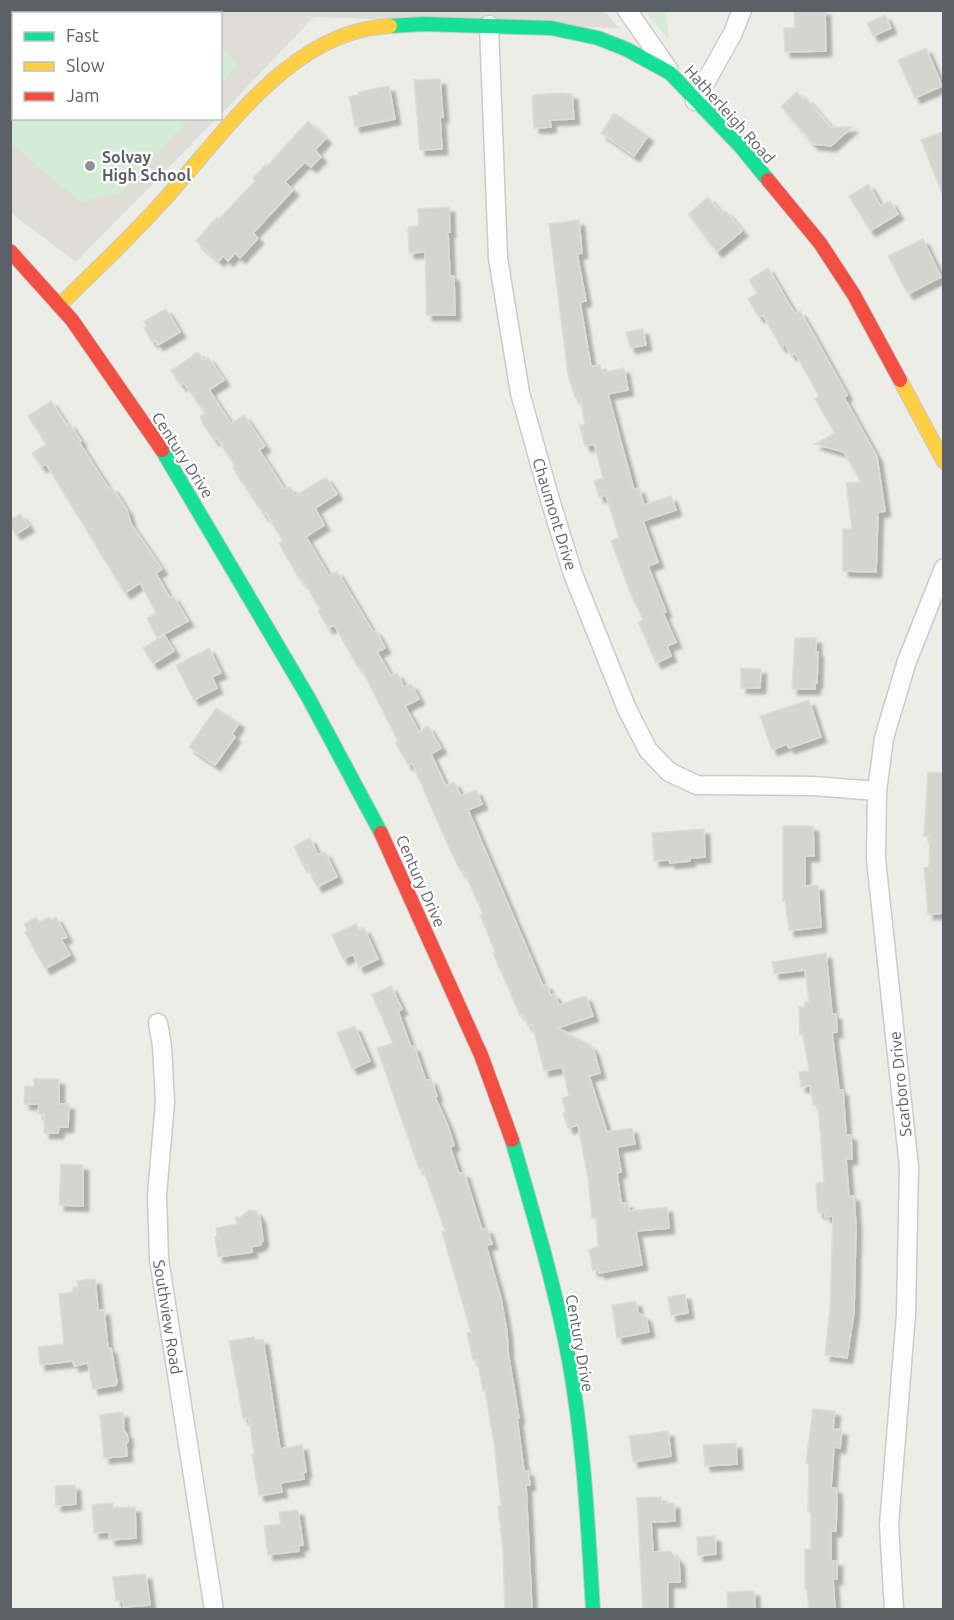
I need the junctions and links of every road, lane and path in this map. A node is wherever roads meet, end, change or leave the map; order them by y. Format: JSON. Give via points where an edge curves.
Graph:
{"nodes":[{"id":1,"x":627,"y":10,"type":"edge"},
{"id":2,"x":741,"y":10,"type":"edge"},
{"id":3,"x":489,"y":26,"type":"junction"},
{"id":4,"x":670,"y":73,"type":"junction"},
{"id":5,"x":695,"y":101,"type":"junction"},
{"id":6,"x":10,"y":251,"type":"edge"},
{"id":7,"x":59,"y":306,"type":"junction"},
{"id":8,"x":944,"y":462,"type":"edge"},
{"id":9,"x":944,"y":568,"type":"edge"},
{"id":10,"x":877,"y":791,"type":"junction"},
{"id":11,"x":158,"y":1023,"type":"dead end"},
{"id":12,"x":214,"y":1610,"type":"edge"},
{"id":13,"x":593,"y":1610,"type":"edge"},
{"id":14,"x":894,"y":1610,"type":"edge"}],
"edges":[{"from":1,"to":4,"type":"street"},
{"from":2,"to":5,"type":"street","via":[[734,33]]},
{"from":3,"to":4,"type":"street","name":"Hatherleigh Road","via":[[551,28],[598,38]]},
{"from":3,"to":7,"type":"street","name":"Hatherleigh Road","via":[[379,26],[357,30],[298,58],[247,106],[161,204]]},
{"from":3,"to":10,"type":"street","name":"Chaumont Drive","via":[[498,258],[520,393],[573,574],[642,740],[669,772],[697,785]]},
{"from":4,"to":5,"type":"street","name":"Hatherleigh Road"},
{"from":5,"to":8,"type":"street","name":"Hatherleigh Road","via":[[741,147],[820,243],[854,295]]},
{"from":6,"to":7,"type":"street","name":"Century Drive"},
{"from":7,"to":13,"type":"street","name":"Century Drive","via":[[168,458],[308,697],[378,826],[481,1054],[509,1130],[544,1251],[569,1362],[585,1479]]},
{"from":9,"to":10,"type":"street","name":"Scarboro Drive","via":[[907,661],[884,738]]},
{"from":10,"to":14,"type":"street","name":"Scarboro Drive","via":[[876,859],[909,1167],[906,1314],[889,1525]]},
{"from":11,"to":12,"type":"street","name":"Southview Road","via":[[165,1102],[157,1195],[159,1259]]}]}
